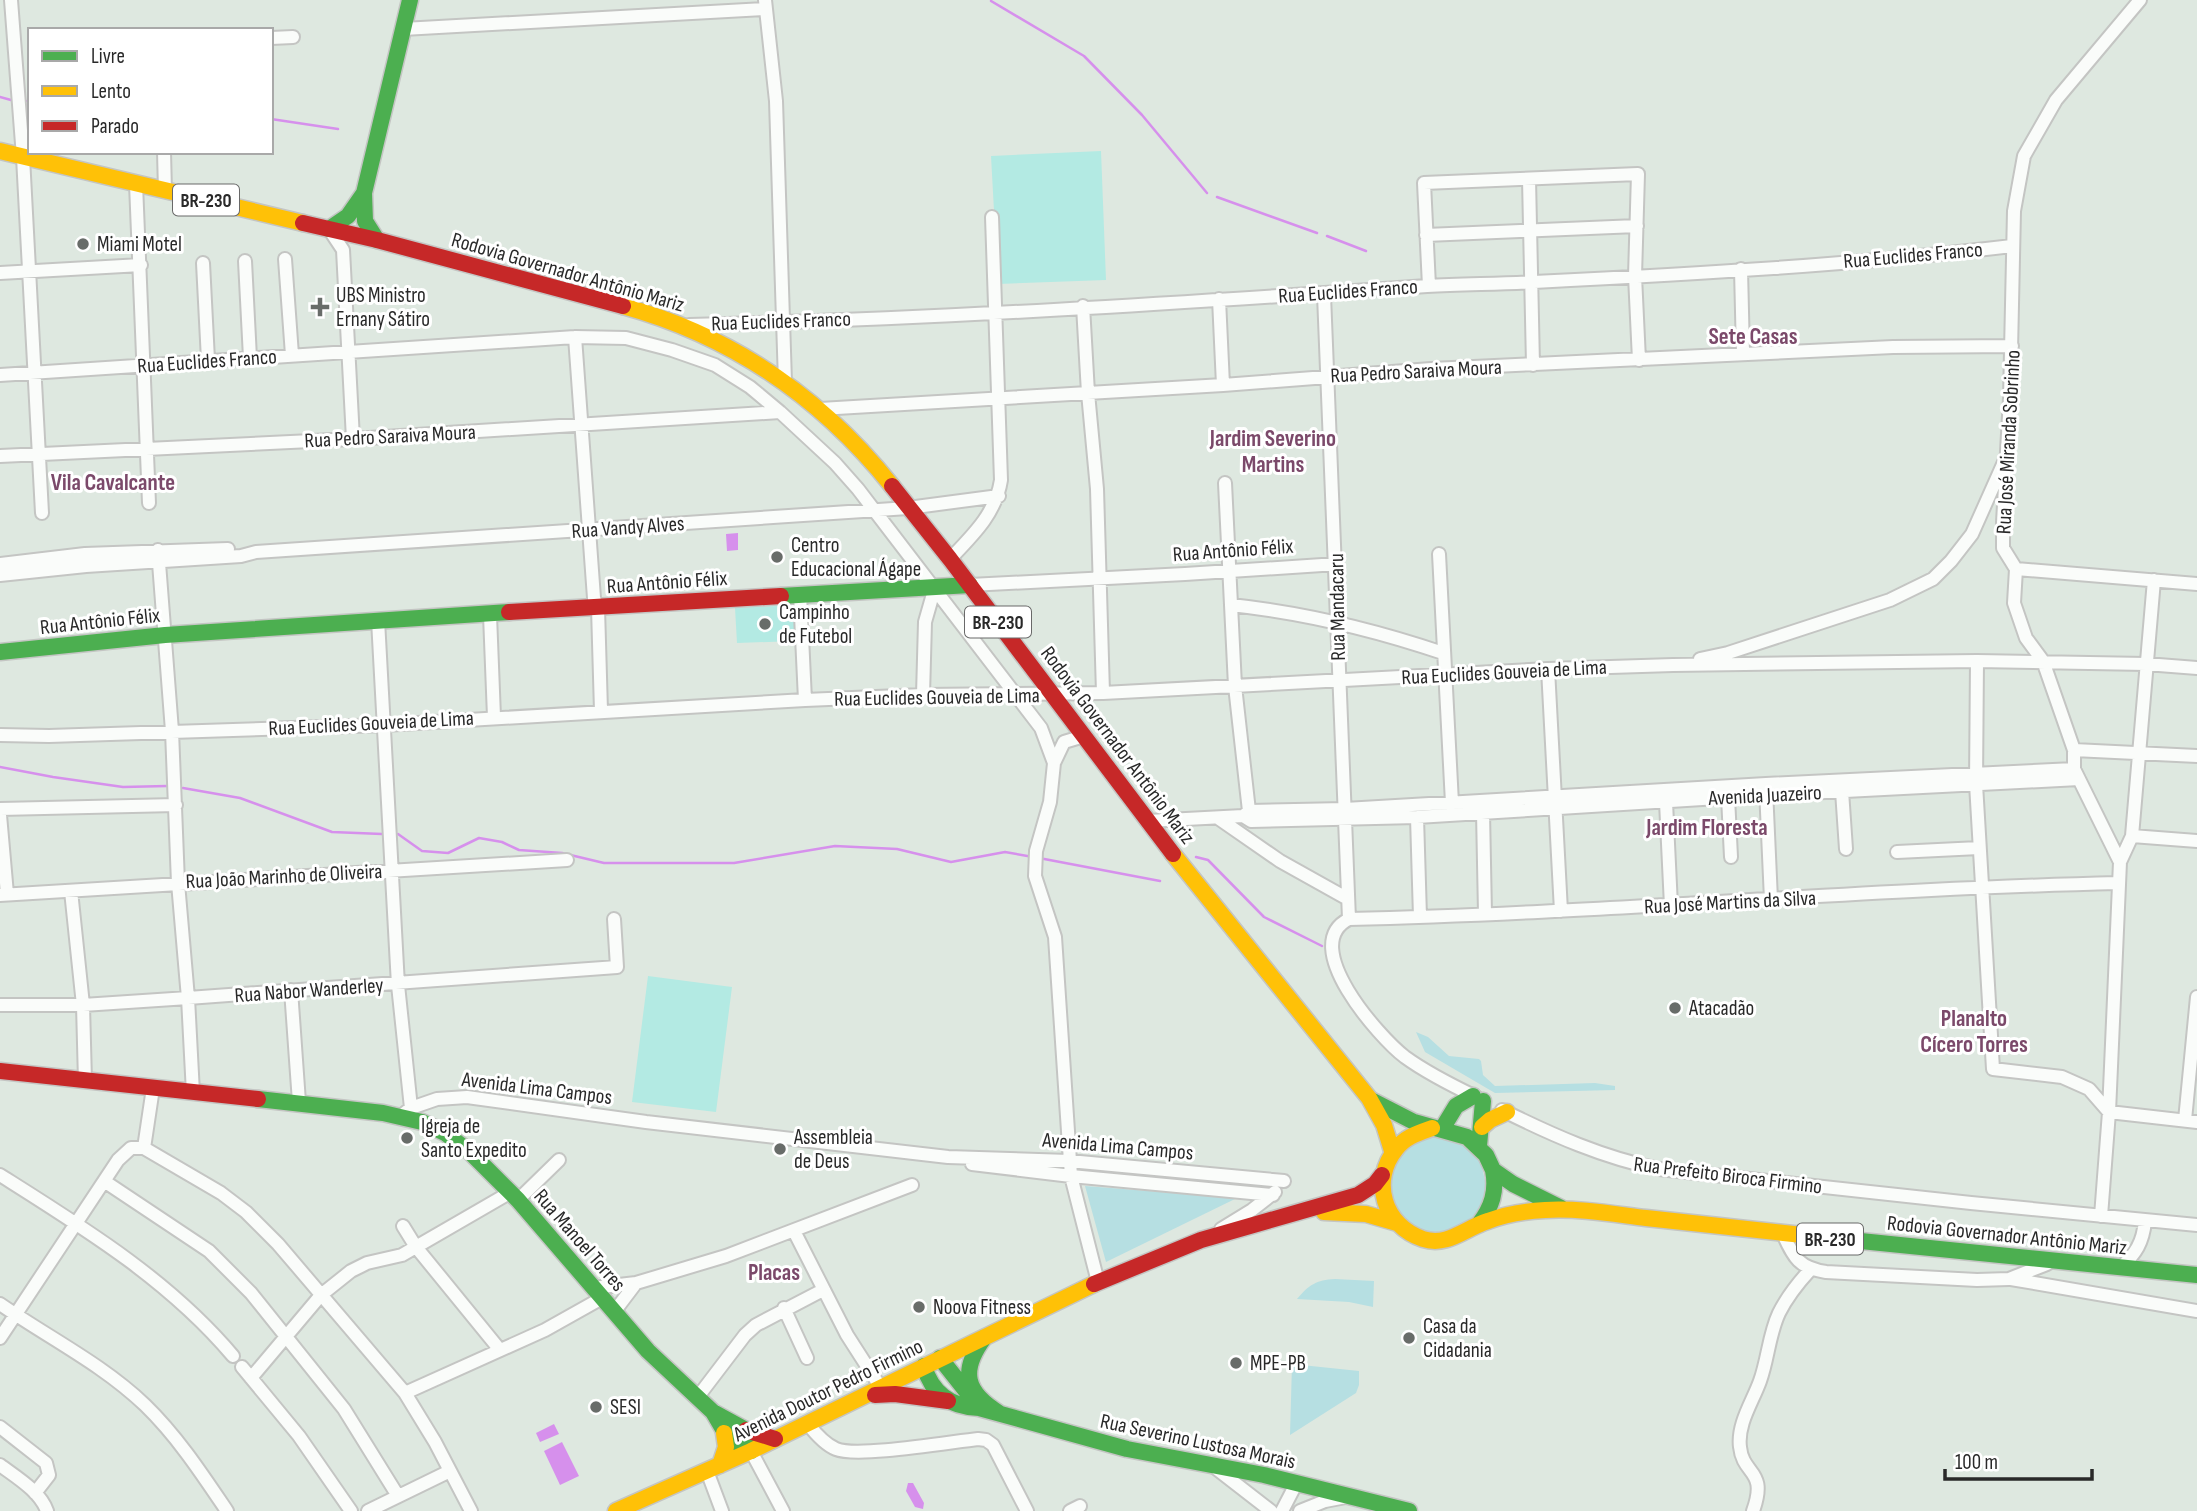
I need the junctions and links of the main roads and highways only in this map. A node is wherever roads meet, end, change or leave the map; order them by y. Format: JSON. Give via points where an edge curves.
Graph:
{"nodes":[{"id":1,"x":410,"y":0,"type":"edge"},
{"id":2,"x":0,"y":151,"type":"edge"},
{"id":3,"x":356,"y":221,"type":"junction"},
{"id":4,"x":329,"y":229,"type":"junction"},
{"id":5,"x":377,"y":240,"type":"junction"},
{"id":6,"x":970,"y":584,"type":"junction"},
{"id":7,"x":0,"y":652,"type":"edge"},
{"id":8,"x":0,"y":1071,"type":"edge"},
{"id":9,"x":1452,"y":1086,"type":"road end"},
{"id":10,"x":1369,"y":1098,"type":"junction"},
{"id":11,"x":406,"y":1112,"type":"joint"},
{"id":12,"x":1507,"y":1112,"type":"road end"},
{"id":13,"x":1452,"y":1114,"type":"junction"},
{"id":14,"x":1482,"y":1127,"type":"junction"},
{"id":15,"x":1437,"y":1128,"type":"junction"},
{"id":16,"x":1479,"y":1146,"type":"junction"},
{"id":17,"x":1392,"y":1151,"type":"junction"},
{"id":18,"x":1493,"y":1170,"type":"junction"},
{"id":19,"x":1382,"y":1175,"type":"junction"},
{"id":20,"x":1563,"y":1209,"type":"junction"},
{"id":21,"x":1293,"y":1214,"type":"junction"},
{"id":22,"x":1397,"y":1223,"type":"junction"},
{"id":23,"x":1479,"y":1224,"type":"junction"},
{"id":24,"x":2197,"y":1275,"type":"edge"},
{"id":25,"x":985,"y":1337,"type":"junction"},
{"id":26,"x":940,"y":1358,"type":"junction"},
{"id":27,"x":924,"y":1366,"type":"junction"},
{"id":28,"x":864,"y":1396,"type":"junction"},
{"id":29,"x":948,"y":1402,"type":"junction"},
{"id":30,"x":979,"y":1408,"type":"junction"},
{"id":31,"x":713,"y":1412,"type":"junction"},
{"id":32,"x":999,"y":1413,"type":"junction"},
{"id":33,"x":746,"y":1430,"type":"junction"},
{"id":34,"x":724,"y":1433,"type":"junction"},
{"id":35,"x":775,"y":1439,"type":"junction"},
{"id":36,"x":751,"y":1451,"type":"junction"},
{"id":37,"x":714,"y":1468,"type":"junction"},
{"id":38,"x":616,"y":1511,"type":"edge"},
{"id":39,"x":1409,"y":1511,"type":"edge"}],
"edges":[{"from":1,"to":3,"type":"main road"},
{"from":2,"to":4,"type":"main road","name":"Rodovia Governador Antônio Mariz","number":"BR-230"},
{"from":3,"to":4,"type":"main road"},
{"from":3,"to":5,"type":"main road"},
{"from":4,"to":5,"type":"main road","name":"Rodovia Governador Antônio Mariz","number":"BR-230"},
{"from":5,"to":6,"type":"main road","name":"Rodovia Governador Antônio Mariz","number":"BR-230","via":[[682,325],[750,358],[820,409],[880,471]]},
{"from":6,"to":7,"type":"main road","name":"Rua Antônio Félix","via":[[164,635]]},
{"from":6,"to":10,"type":"main road","name":"Rodovia Governador Antônio Mariz","number":"BR-230","via":[[1148,821]]},
{"from":8,"to":11,"type":"main road","name":"Avenida Lima Campos"},
{"from":9,"to":13,"type":"main road"},
{"from":10,"to":15,"type":"main road","name":"Rodovia Governador Antônio Mariz","number":"BR-230","via":[[1400,1116]]},
{"from":10,"to":17,"type":"main road","name":"Rodovia Governador Antônio Mariz","number":"BR-230"},
{"from":11,"to":31,"type":"main road","name":"Rua Manoel Torres","via":[[470,1152],[515,1196],[648,1351]]},
{"from":12,"to":14,"type":"main road"},
{"from":13,"to":14,"type":"main road","via":[[1456,1106],[1478,1098]]},
{"from":13,"to":15,"type":"main road"},
{"from":14,"to":16,"type":"main road"},
{"from":15,"to":16,"type":"main road","name":"Rodovia Governador Antônio Mariz","number":"BR-230","via":[[1467,1137]]},
{"from":15,"to":17,"type":"main road","via":[[1410,1136]]},
{"from":16,"to":18,"type":"main road","name":"Rodovia Governador Antônio Mariz","number":"BR-230"},
{"from":17,"to":19,"type":"main road"},
{"from":18,"to":20,"type":"main road","name":"Rodovia Governador Antônio Mariz","number":"BR-230"},
{"from":18,"to":23,"type":"main road","via":[[1494,1198]]},
{"from":19,"to":21,"type":"main road","name":"Avenida Doutor Pedro Firmino","via":[[1358,1195]]},
{"from":19,"to":22,"type":"main road","via":[[1386,1206]]},
{"from":20,"to":23,"type":"main road","name":"Rodovia Governador Antônio Mariz","number":"BR-230"},
{"from":20,"to":24,"type":"main road","name":"Rodovia Governador Antônio Mariz","number":"BR-230"},
{"from":21,"to":22,"type":"main road","name":"Avenida Doutor Pedro Firmino","via":[[1351,1213]]},
{"from":21,"to":25,"type":"main road","name":"Avenida Doutor Pedro Firmino","via":[[1200,1240],[1098,1282]]},
{"from":22,"to":23,"type":"main road","name":"Rodovia Governador Antônio Mariz","number":"BR-230","via":[[1423,1238],[1443,1241],[1462,1236]]},
{"from":25,"to":26,"type":"main road","name":"Avenida Doutor Pedro Firmino"},
{"from":25,"to":32,"type":"main road","via":[[974,1350],[970,1378],[974,1393]]},
{"from":26,"to":27,"type":"main road","name":"Avenida Doutor Pedro Firmino"},
{"from":26,"to":30,"type":"main road"},
{"from":27,"to":28,"type":"main road","name":"Avenida Doutor Pedro Firmino"},
{"from":27,"to":29,"type":"main road","via":[[933,1389]]},
{"from":28,"to":29,"type":"main road","name":"Rua Severino Lustosa Morais","via":[[895,1394]]},
{"from":28,"to":35,"type":"main road","name":"Avenida Doutor Pedro Firmino"},
{"from":29,"to":30,"type":"main road","name":"Rua Severino Lustosa Morais"},
{"from":30,"to":32,"type":"main road","name":"Rua Severino Lustosa Morais"},
{"from":31,"to":33,"type":"main road","name":"Rua Manoel Torres"},
{"from":31,"to":34,"type":"main road","name":"Rua Manoel Torres"},
{"from":32,"to":39,"type":"main road","name":"Rua Severino Lustosa Morais","via":[[1127,1449],[1264,1475]]},
{"from":33,"to":35,"type":"main road","name":"Rua Manoel Torres"},
{"from":33,"to":36,"type":"main road"},
{"from":34,"to":36,"type":"main road","name":"Rua Manoel Torres"},
{"from":34,"to":37,"type":"main road","via":[[726,1447]]},
{"from":35,"to":36,"type":"main road","name":"Avenida Doutor Pedro Firmino"},
{"from":36,"to":37,"type":"main road","name":"Avenida Doutor Pedro Firmino"},
{"from":37,"to":38,"type":"main road","name":"Avenida Doutor Pedro Firmino"}]}
